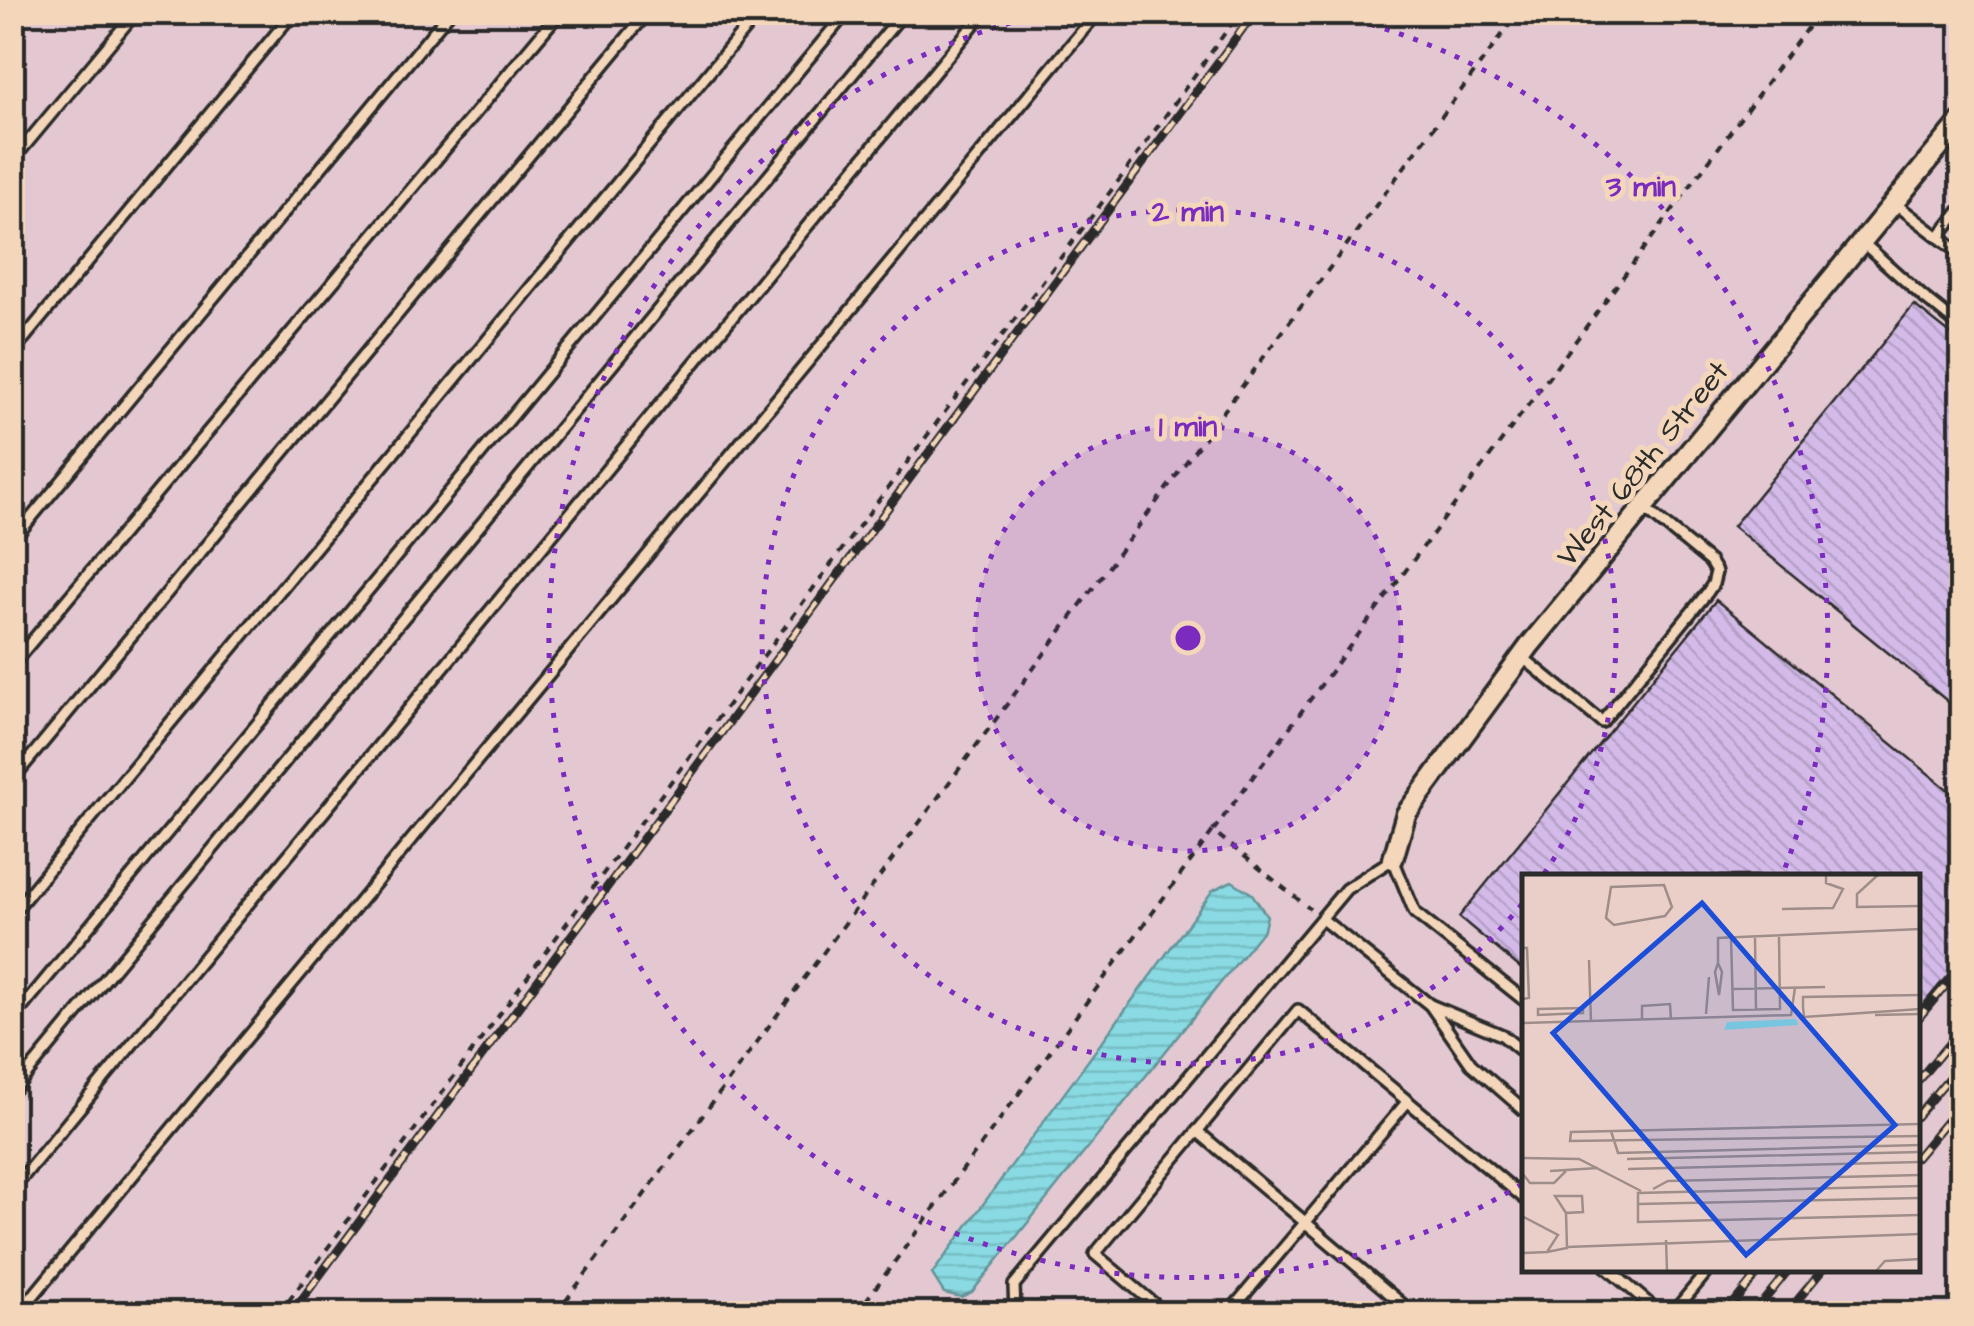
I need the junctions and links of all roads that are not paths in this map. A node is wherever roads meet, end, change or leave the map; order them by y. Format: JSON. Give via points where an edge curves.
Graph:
{"nodes":[{"id":1,"x":136,"y":12,"type":"edge"},
{"id":2,"x":294,"y":12,"type":"edge"},
{"id":3,"x":450,"y":12,"type":"edge"},
{"id":4,"x":560,"y":12,"type":"edge"},
{"id":5,"x":648,"y":12,"type":"edge"},
{"id":6,"x":759,"y":12,"type":"edge"},
{"id":7,"x":847,"y":12,"type":"edge"},
{"id":8,"x":904,"y":12,"type":"edge"},
{"id":9,"x":984,"y":12,"type":"edge"},
{"id":10,"x":1098,"y":12,"type":"edge"},
{"id":11,"x":1962,"y":120,"type":"edge"},
{"id":12,"x":12,"y":161,"type":"edge"},
{"id":13,"x":1893,"y":202,"type":"junction"},
{"id":14,"x":1962,"y":208,"type":"edge"},
{"id":15,"x":1939,"y":237,"type":"junction"},
{"id":16,"x":1862,"y":240,"type":"junction"},
{"id":17,"x":1962,"y":255,"type":"edge"},
{"id":18,"x":1962,"y":328,"type":"edge"},
{"id":19,"x":12,"y":353,"type":"edge"},
{"id":20,"x":1643,"y":507,"type":"junction"},
{"id":21,"x":12,"y":542,"type":"edge"},
{"id":22,"x":1521,"y":656,"type":"junction"},
{"id":23,"x":12,"y":666,"type":"edge"},
{"id":24,"x":12,"y":780,"type":"edge"},
{"id":25,"x":1393,"y":860,"type":"junction"},
{"id":26,"x":12,"y":914,"type":"edge"},
{"id":27,"x":1322,"y":919,"type":"junction"},
{"id":28,"x":1522,"y":998,"type":"edge"},
{"id":29,"x":1430,"y":1005,"type":"junction"},
{"id":30,"x":12,"y":1020,"type":"edge"},
{"id":31,"x":1522,"y":1051,"type":"edge"},
{"id":32,"x":12,"y":1092,"type":"edge"},
{"id":33,"x":1408,"y":1101,"type":"junction"},
{"id":34,"x":1522,"y":1108,"type":"edge"},
{"id":35,"x":1198,"y":1131,"type":"junction"},
{"id":36,"x":12,"y":1190,"type":"edge"},
{"id":37,"x":1522,"y":1196,"type":"edge"},
{"id":38,"x":1306,"y":1222,"type":"junction"},
{"id":39,"x":1611,"y":1271,"type":"edge"},
{"id":40,"x":1708,"y":1271,"type":"edge"},
{"id":41,"x":18,"y":1314,"type":"edge"},
{"id":42,"x":1014,"y":1314,"type":"edge"},
{"id":43,"x":1166,"y":1314,"type":"edge"},
{"id":44,"x":1228,"y":1314,"type":"edge"},
{"id":45,"x":1414,"y":1314,"type":"edge"},
{"id":46,"x":1661,"y":1314,"type":"edge"},
{"id":47,"x":1672,"y":1314,"type":"edge"}],
"edges":[{"from":1,"to":12,"type":"lane"},
{"from":2,"to":19,"type":"lane"},
{"from":3,"to":21,"type":"lane"},
{"from":4,"to":23,"type":"lane"},
{"from":5,"to":24,"type":"lane"},
{"from":6,"to":26,"type":"lane"},
{"from":7,"to":30,"type":"lane"},
{"from":8,"to":32,"type":"lane"},
{"from":9,"to":36,"type":"lane"},
{"from":10,"to":41,"type":"lane"},
{"from":11,"to":13,"type":"street","name":"West 68th Street"},
{"from":13,"to":15,"type":"lane"},
{"from":13,"to":16,"type":"street","name":"West 68th Street"},
{"from":14,"to":15,"type":"lane"},
{"from":15,"to":17,"type":"lane"},
{"from":16,"to":18,"type":"lane"},
{"from":16,"to":20,"type":"street","name":"West 68th Street"},
{"from":20,"to":22,"type":"street","name":"West 68th Street"},
{"from":20,"to":22,"type":"lane","via":[[1710,562],[1714,584],[1602,722]]},
{"from":22,"to":25,"type":"street","name":"West 68th Street","via":[[1406,814]]},
{"from":25,"to":27,"type":"lane","via":[[1346,889]]},
{"from":25,"to":28,"type":"lane","via":[[1415,913]]},
{"from":27,"to":29,"type":"lane"},
{"from":27,"to":42,"type":"lane","via":[[1014,1286]]},
{"from":29,"to":31,"type":"lane","via":[[1502,1035]]},
{"from":29,"to":34,"type":"lane","via":[[1470,1064]]},
{"from":33,"to":35,"type":"lane","via":[[1298,1010]]},
{"from":33,"to":37,"type":"lane"},
{"from":33,"to":38,"type":"lane"},
{"from":35,"to":38,"type":"lane"},
{"from":35,"to":43,"type":"lane","via":[[1095,1254]]},
{"from":38,"to":44,"type":"lane"},
{"from":38,"to":45,"type":"lane"},
{"from":39,"to":46,"type":"lane"},
{"from":40,"to":47,"type":"lane"}]}
